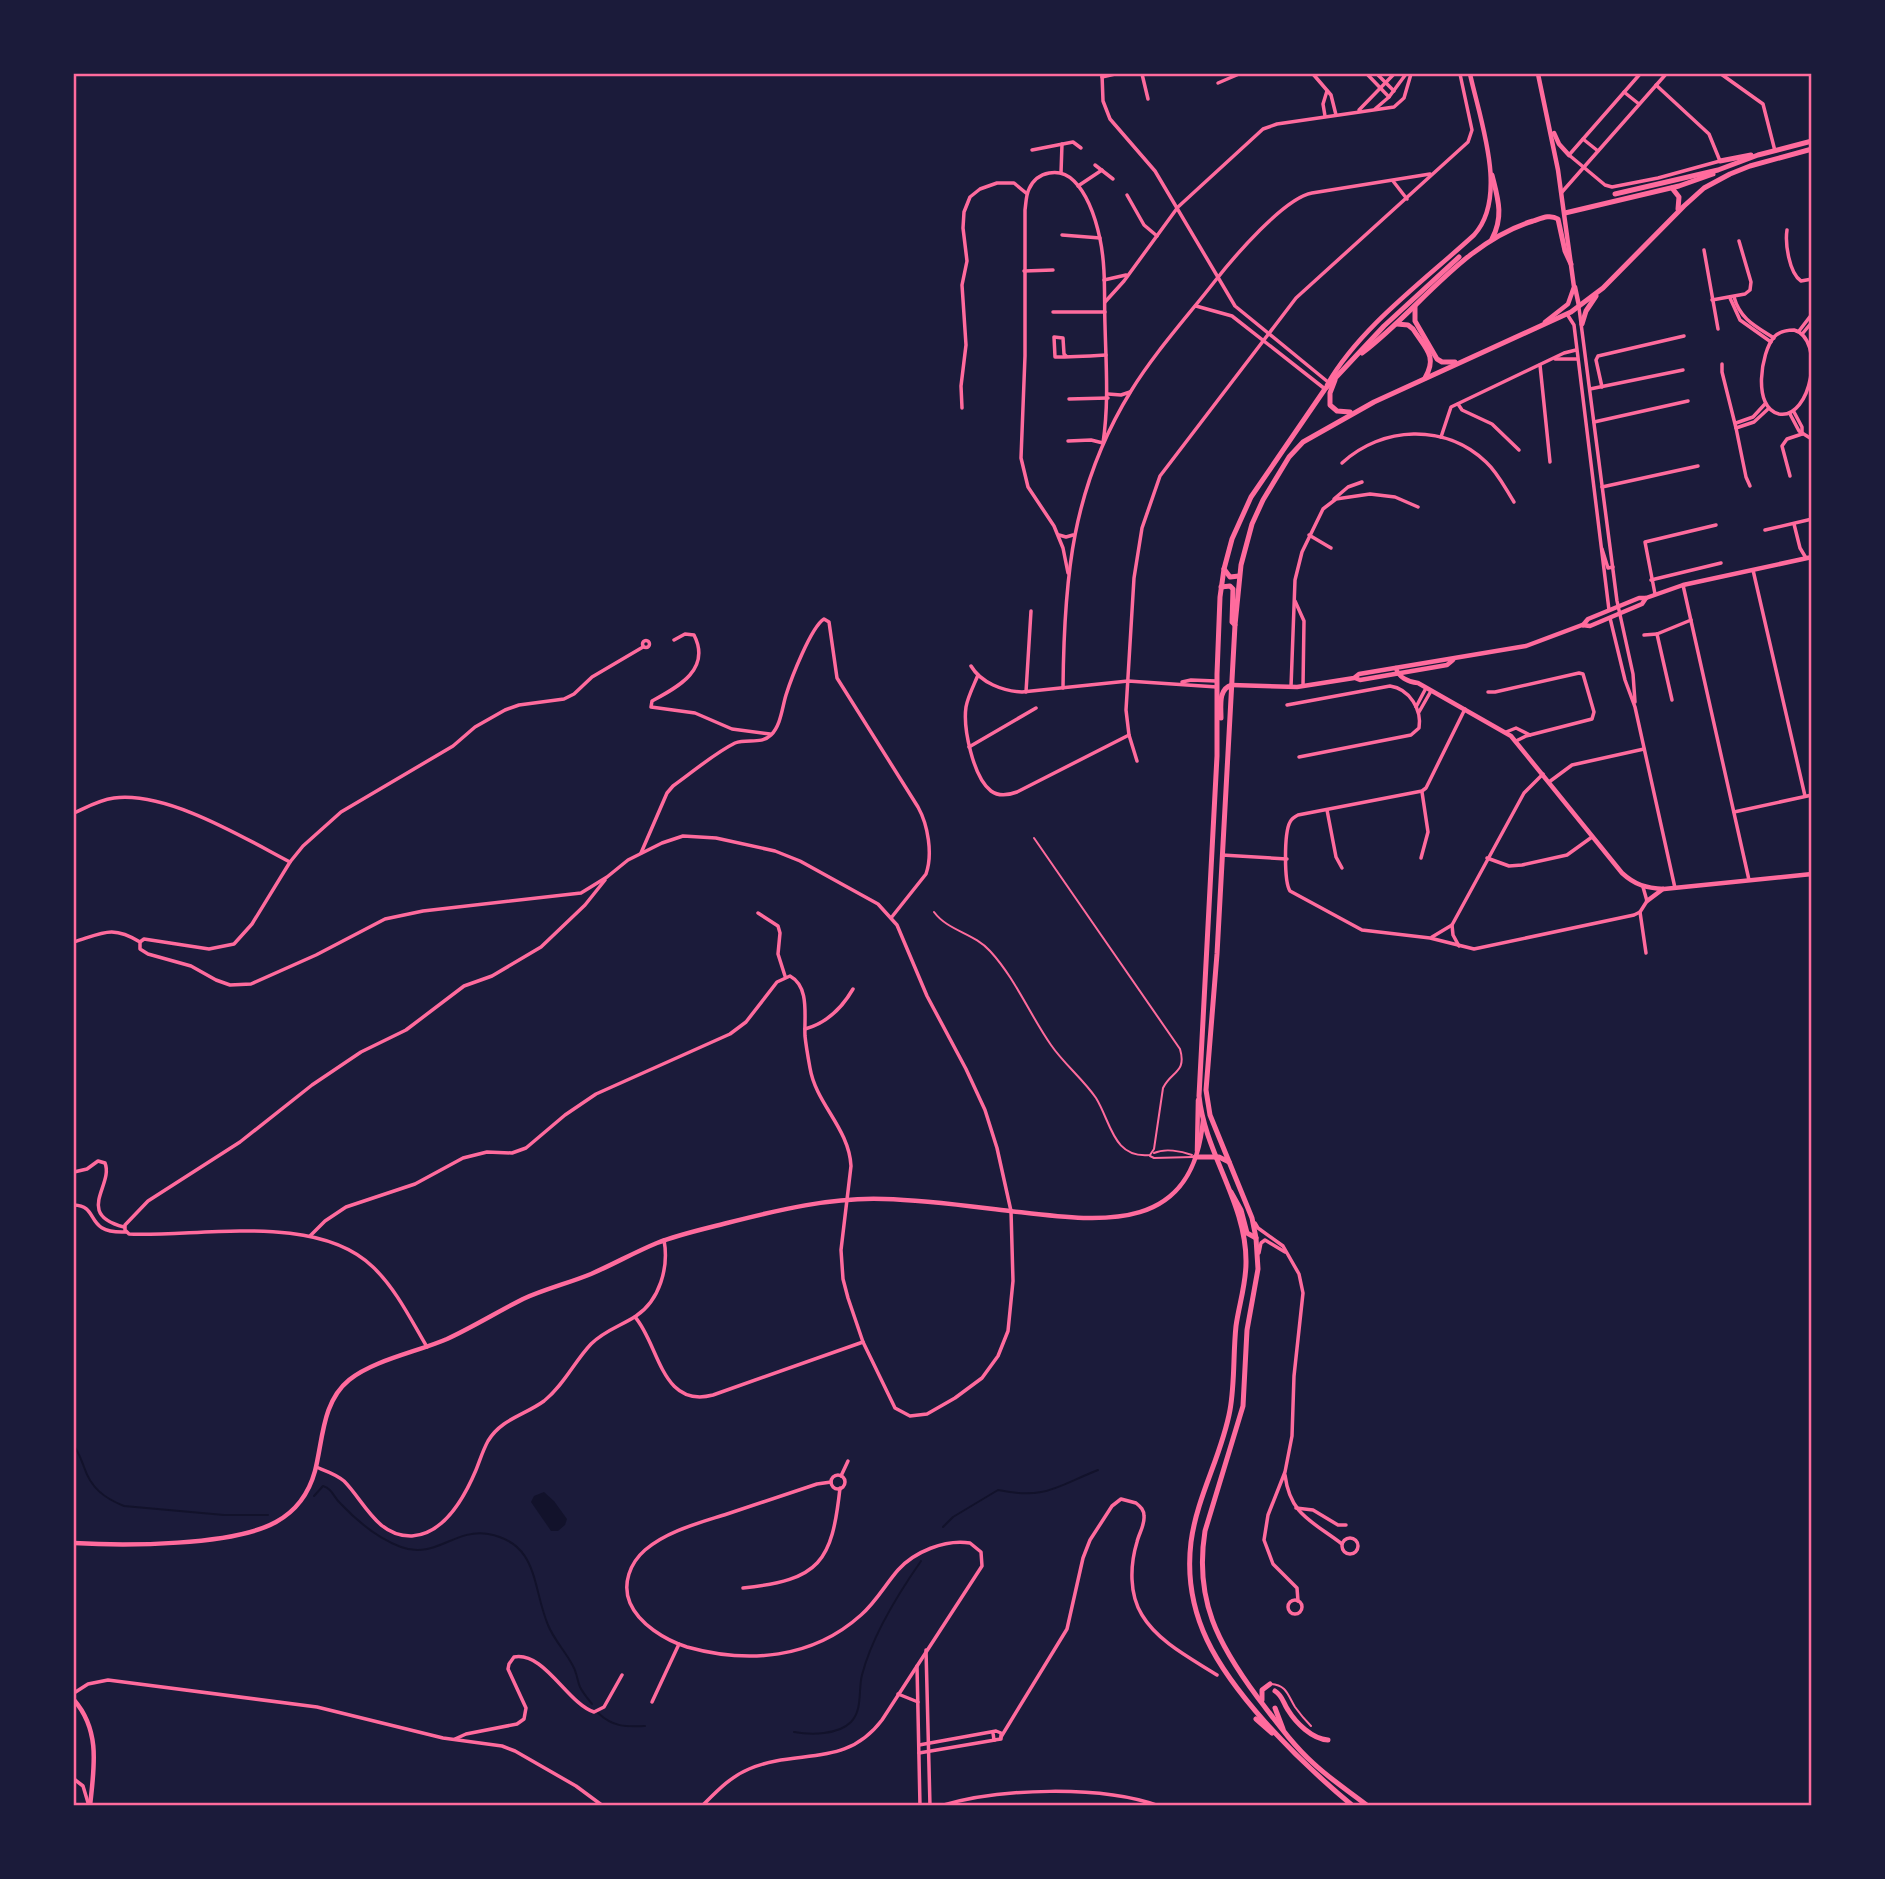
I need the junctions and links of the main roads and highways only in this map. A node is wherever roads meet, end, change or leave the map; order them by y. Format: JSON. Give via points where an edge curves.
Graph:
{"nodes":[{"id":1,"x":1470,"y":74,"type":"edge"},
{"id":2,"x":1539,"y":74,"type":"edge"},
{"id":3,"x":1550,"y":126,"type":"junction"},
{"id":4,"x":1811,"y":141,"type":"edge"},
{"id":5,"x":1811,"y":149,"type":"edge"},
{"id":6,"x":1569,"y":155,"type":"road end"},
{"id":7,"x":1758,"y":155,"type":"junction"},
{"id":8,"x":1720,"y":161,"type":"road end"},
{"id":9,"x":1718,"y":170,"type":"junction"},
{"id":10,"x":1492,"y":175,"type":"junction"},
{"id":11,"x":1672,"y":188,"type":"junction"},
{"id":12,"x":1615,"y":194,"type":"dead end"},
{"id":13,"x":1677,"y":212,"type":"junction"},
{"id":14,"x":1564,"y":213,"type":"junction"},
{"id":15,"x":1492,"y":240,"type":"junction"},
{"id":16,"x":1460,"y":257,"type":"dead end"},
{"id":17,"x":1571,"y":264,"type":"junction"},
{"id":18,"x":1573,"y":280,"type":"junction"},
{"id":19,"x":1603,"y":288,"type":"junction"},
{"id":20,"x":1579,"y":306,"type":"junction"},
{"id":21,"x":1415,"y":307,"type":"junction"},
{"id":22,"x":1545,"y":323,"type":"junction"},
{"id":23,"x":1396,"y":324,"type":"junction"},
{"id":24,"x":1581,"y":324,"type":"road end"},
{"id":25,"x":1350,"y":362,"type":"junction"},
{"id":26,"x":1460,"y":362,"type":"junction"},
{"id":27,"x":1336,"y":378,"type":"junction"},
{"id":28,"x":1425,"y":378,"type":"junction"},
{"id":29,"x":1325,"y":389,"type":"junction"},
{"id":30,"x":1354,"y":412,"type":"junction"},
{"id":31,"x":1809,"y":558,"type":"edge"},
{"id":32,"x":1224,"y":569,"type":"junction"},
{"id":33,"x":1239,"y":576,"type":"junction"},
{"id":34,"x":1221,"y":587,"type":"junction"},
{"id":35,"x":1646,"y":598,"type":"junction"},
{"id":36,"x":1235,"y":625,"type":"junction"},
{"id":37,"x":1582,"y":625,"type":"junction"},
{"id":38,"x":1453,"y":660,"type":"junction"},
{"id":39,"x":1398,"y":669,"type":"junction"},
{"id":40,"x":1421,"y":670,"type":"junction"},
{"id":41,"x":1406,"y":672,"type":"junction"},
{"id":42,"x":1419,"y":684,"type":"junction"},
{"id":43,"x":1233,"y":685,"type":"junction"},
{"id":44,"x":1217,"y":740,"type":"junction"},
{"id":45,"x":1811,"y":874,"type":"edge"},
{"id":46,"x":1664,"y":889,"type":"junction"},
{"id":47,"x":1647,"y":901,"type":"road end"},
{"id":48,"x":1206,"y":1090,"type":"junction"},
{"id":49,"x":1199,"y":1096,"type":"junction"},
{"id":50,"x":1203,"y":1121,"type":"junction"},
{"id":51,"x":1196,"y":1154,"type":"junction"},
{"id":52,"x":1214,"y":1157,"type":"junction"},
{"id":53,"x":1229,"y":1162,"type":"junction"},
{"id":54,"x":1225,"y":1183,"type":"junction"},
{"id":55,"x":1256,"y":1238,"type":"junction"},
{"id":56,"x":74,"y":1543,"type":"edge"},
{"id":57,"x":1249,"y":1685,"type":"junction"},
{"id":58,"x":1275,"y":1691,"type":"dead end"},
{"id":59,"x":74,"y":1700,"type":"edge"},
{"id":60,"x":1262,"y":1703,"type":"junction"},
{"id":61,"x":1275,"y":1708,"type":"dead end"},
{"id":62,"x":1256,"y":1719,"type":"dead end"},
{"id":63,"x":1284,"y":1732,"type":"junction"},
{"id":64,"x":1280,"y":1739,"type":"junction"},
{"id":65,"x":1328,"y":1740,"type":"dead end"},
{"id":66,"x":90,"y":1805,"type":"edge"},
{"id":67,"x":1031,"y":1805,"type":"edge"},
{"id":68,"x":1086,"y":1805,"type":"edge"},
{"id":69,"x":1353,"y":1805,"type":"edge"},
{"id":70,"x":1368,"y":1805,"type":"edge"}],
"edges":[{"from":1,"to":10,"type":"main road"},
{"from":2,"to":3,"type":"main road"},
{"from":3,"to":6,"type":"main road"},
{"from":3,"to":14,"type":"main road"},
{"from":4,"to":7,"type":"main road"},
{"from":5,"to":13,"type":"main road","via":[[1730,174],[1704,188]]},
{"from":7,"to":8,"type":"main road"},
{"from":7,"to":9,"type":"main road"},
{"from":9,"to":11,"type":"main road"},
{"from":9,"to":12,"type":"main road"},
{"from":10,"to":15,"type":"main road","via":[[1500,210]]},
{"from":10,"to":29,"type":"main road","via":[[1490,206],[1478,232],[1382,318],[1352,349]]},
{"from":11,"to":13,"type":"main road","via":[[1680,198]]},
{"from":11,"to":14,"type":"main road"},
{"from":13,"to":19,"type":"main road"},
{"from":14,"to":17,"type":"main road"},
{"from":15,"to":17,"type":"main road","via":[[1527,223],[1553,217],[1560,223]]},
{"from":15,"to":21,"type":"main road"},
{"from":16,"to":25,"type":"main road"},
{"from":17,"to":18,"type":"main road"},
{"from":18,"to":20,"type":"main road"},
{"from":18,"to":22,"type":"main road","via":[[1570,302]]},
{"from":19,"to":20,"type":"main road"},
{"from":19,"to":24,"type":"main road"},
{"from":20,"to":22,"type":"main road"},
{"from":21,"to":23,"type":"main road"},
{"from":21,"to":26,"type":"main road","via":[[1415,321],[1437,359]]},
{"from":22,"to":26,"type":"main road"},
{"from":23,"to":25,"type":"main road"},
{"from":23,"to":28,"type":"main road","via":[[1413,328],[1431,359]]},
{"from":25,"to":27,"type":"main road"},
{"from":26,"to":28,"type":"main road"},
{"from":27,"to":29,"type":"main road"},
{"from":27,"to":30,"type":"main road","via":[[1330,405],[1337,411]]},
{"from":28,"to":30,"type":"main road"},
{"from":29,"to":32,"type":"main road","via":[[1247,504]]},
{"from":30,"to":33,"type":"main road","via":[[1310,437],[1289,457],[1257,513]]},
{"from":31,"to":35,"type":"main road","via":[[1683,585]]},
{"from":32,"to":33,"type":"main road","via":[[1230,577]]},
{"from":32,"to":34,"type":"main road"},
{"from":33,"to":36,"type":"main road"},
{"from":34,"to":36,"type":"main road","via":[[1233,589],[1231,622]]},
{"from":34,"to":44,"type":"main road"},
{"from":35,"to":37,"type":"main road"},
{"from":35,"to":37,"type":"main road","via":[[1643,604],[1590,626]]},
{"from":36,"to":43,"type":"main road"},
{"from":37,"to":38,"type":"main road","via":[[1526,646]]},
{"from":38,"to":39,"type":"main road"},
{"from":38,"to":40,"type":"main road"},
{"from":39,"to":41,"type":"main road"},
{"from":39,"to":42,"type":"main road"},
{"from":39,"to":43,"type":"main road","via":[[1303,687]]},
{"from":40,"to":41,"type":"main road"},
{"from":40,"to":42,"type":"main road"},
{"from":41,"to":42,"type":"main road"},
{"from":42,"to":46,"type":"main road","via":[[1506,732],[1625,876],[1643,887]]},
{"from":43,"to":44,"type":"main road","via":[[1222,692]]},
{"from":43,"to":48,"type":"main road"},
{"from":44,"to":49,"type":"main road"},
{"from":45,"to":46,"type":"main road"},
{"from":46,"to":47,"type":"main road"},
{"from":48,"to":50,"type":"main road"},
{"from":48,"to":53,"type":"main road","via":[[1210,1115]]},
{"from":49,"to":50,"type":"main road"},
{"from":49,"to":51,"type":"main road"},
{"from":50,"to":51,"type":"main road"},
{"from":50,"to":52,"type":"main road"},
{"from":51,"to":52,"type":"main road"},
{"from":51,"to":56,"type":"main road","via":[[1173,1193],[1141,1213],[1082,1219],[887,1199],[847,1201],[771,1213],[664,1240],[592,1274],[535,1294],[427,1347],[363,1371],[343,1386],[329,1410],[309,1489],[297,1506],[265,1528],[186,1541]]},
{"from":52,"to":53,"type":"main road"},
{"from":52,"to":54,"type":"main road"},
{"from":53,"to":55,"type":"main road"},
{"from":54,"to":55,"type":"main road","via":[[1238,1202],[1247,1233]]},
{"from":54,"to":64,"type":"main road","via":[[1243,1231],[1246,1269],[1229,1413],[1196,1518],[1191,1585],[1215,1659]]},
{"from":55,"to":57,"type":"main road","via":[[1257,1278],[1247,1330],[1243,1406],[1208,1519],[1202,1562],[1212,1623]]},
{"from":57,"to":60,"type":"main road"},
{"from":57,"to":60,"type":"main road","via":[[1270,1684],[1261,1691]]},
{"from":58,"to":65,"type":"main road","via":[[1314,1738]]},
{"from":59,"to":66,"type":"main road","via":[[94,1744]]},
{"from":60,"to":63,"type":"main road"},
{"from":61,"to":63,"type":"main road"},
{"from":62,"to":64,"type":"main road"},
{"from":63,"to":70,"type":"main road","via":[[1312,1763]]},
{"from":64,"to":69,"type":"main road"},
{"from":67,"to":68,"type":"main road"}]}
